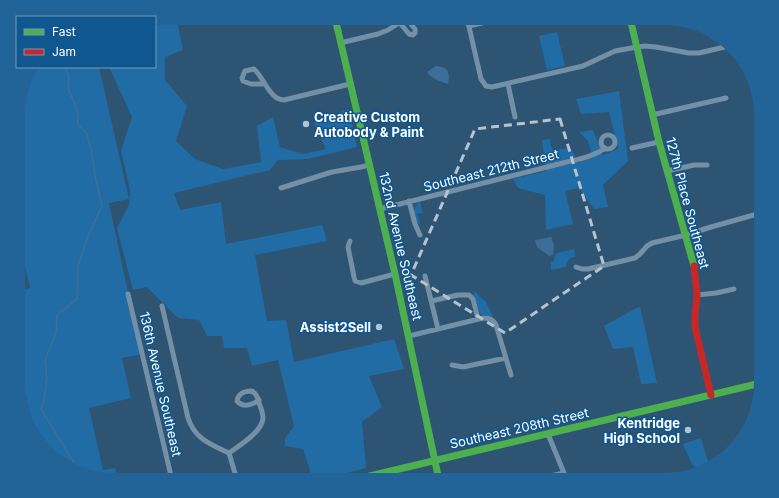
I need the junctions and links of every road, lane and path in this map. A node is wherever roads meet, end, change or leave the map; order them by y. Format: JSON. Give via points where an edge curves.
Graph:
{"nodes":[{"id":1,"x":336,"y":25,"type":"edge"},
{"id":2,"x":397,"y":25,"type":"edge"},
{"id":3,"x":402,"y":25,"type":"edge"},
{"id":4,"x":412,"y":25,"type":"edge"},
{"id":5,"x":473,"y":25,"type":"edge"},
{"id":6,"x":632,"y":25,"type":"edge"},
{"id":7,"x":469,"y":26,"type":"joint"},
{"id":8,"x":340,"y":43,"type":"junction"},
{"id":9,"x":637,"y":46,"type":"junction"},
{"id":10,"x":723,"y":47,"type":"edge"},
{"id":11,"x":265,"y":84,"type":"dead end"},
{"id":12,"x":350,"y":84,"type":"junction"},
{"id":13,"x":508,"y":84,"type":"junction"},
{"id":14,"x":726,"y":98,"type":"dead end"},
{"id":15,"x":652,"y":115,"type":"junction"},
{"id":16,"x":515,"y":118,"type":"dead end"},
{"id":17,"x":659,"y":142,"type":"junction"},
{"id":18,"x":605,"y":148,"type":"dead end"},
{"id":19,"x":632,"y":148,"type":"dead end"},
{"id":20,"x":370,"y":165,"type":"junction"},
{"id":21,"x":707,"y":165,"type":"dead end"},
{"id":22,"x":667,"y":171,"type":"junction"},
{"id":23,"x":281,"y":188,"type":"dead end"},
{"id":24,"x":409,"y":201,"type":"junction"},
{"id":25,"x":380,"y":209,"type":"junction"},
{"id":26,"x":754,"y":215,"type":"edge"},
{"id":27,"x":420,"y":235,"type":"dead end"},
{"id":28,"x":686,"y":235,"type":"junction"},
{"id":29,"x":350,"y":241,"type":"dead end"},
{"id":30,"x":576,"y":266,"type":"dead end"},
{"id":31,"x":395,"y":274,"type":"junction"},
{"id":32,"x":425,"y":276,"type":"dead end"},
{"id":33,"x":734,"y":289,"type":"dead end"},
{"id":34,"x":128,"y":294,"type":"dead end"},
{"id":35,"x":697,"y":295,"type":"junction"},
{"id":36,"x":431,"y":301,"type":"junction"},
{"id":37,"x":162,"y":306,"type":"dead end"},
{"id":38,"x":478,"y":319,"type":"junction"},
{"id":39,"x":438,"y":329,"type":"junction"},
{"id":40,"x":409,"y":336,"type":"junction"},
{"id":41,"x":506,"y":358,"type":"junction"},
{"id":42,"x":452,"y":365,"type":"dead end"},
{"id":43,"x":511,"y":375,"type":"dead end"},
{"id":44,"x":754,"y":385,"type":"edge"},
{"id":45,"x":711,"y":395,"type":"junction"},
{"id":46,"x":259,"y":400,"type":"dead end"},
{"id":47,"x":548,"y":434,"type":"junction"},
{"id":48,"x":229,"y":453,"type":"junction"},
{"id":49,"x":435,"y":460,"type":"junction"},
{"id":50,"x":170,"y":473,"type":"edge"},
{"id":51,"x":235,"y":473,"type":"edge"},
{"id":52,"x":382,"y":473,"type":"edge"},
{"id":53,"x":438,"y":473,"type":"edge"},
{"id":54,"x":564,"y":473,"type":"edge"}],
"edges":[{"from":1,"to":8,"type":"main road","name":"132nd Avenue Southeast"},
{"from":2,"to":8,"type":"street","via":[[378,34]]},
{"from":3,"to":4,"type":"street","via":[[409,34],[413,34],[415,29]]},
{"from":5,"to":7,"type":"street"},
{"from":6,"to":9,"type":"main road","name":"127th Place Southeast"},
{"from":7,"to":13,"type":"street","via":[[481,80],[492,88]]},
{"from":8,"to":12,"type":"main road","name":"132nd Avenue Southeast"},
{"from":9,"to":10,"type":"street","via":[[688,53]]},
{"from":9,"to":13,"type":"street","via":[[615,50],[583,66]]},
{"from":9,"to":15,"type":"main road","name":"127th Place Southeast"},
{"from":11,"to":12,"type":"street","via":[[276,98],[284,100]]},
{"from":12,"to":20,"type":"main road","name":"132nd Avenue Southeast"},
{"from":13,"to":16,"type":"street"},
{"from":14,"to":15,"type":"street"},
{"from":15,"to":17,"type":"main road","name":"127th Place Southeast"},
{"from":17,"to":19,"type":"street"},
{"from":17,"to":22,"type":"main road","name":"127th Place Southeast"},
{"from":18,"to":24,"type":"street","name":"Southeast 212th Street","via":[[593,155]]},
{"from":20,"to":23,"type":"street","via":[[332,172]]},
{"from":20,"to":25,"type":"main road","name":"132nd Avenue Southeast"},
{"from":21,"to":22,"type":"street","via":[[694,164]]},
{"from":22,"to":28,"type":"main road","name":"127th Place Southeast"},
{"from":24,"to":25,"type":"street","name":"Southeast 212th Street"},
{"from":24,"to":27,"type":"street"},
{"from":25,"to":31,"type":"main road","name":"132nd Avenue Southeast"},
{"from":26,"to":28,"type":"street"},
{"from":28,"to":30,"type":"street","via":[[652,243],[635,258],[588,269]]},
{"from":28,"to":35,"type":"main road","name":"127th Place Southeast","via":[[695,269]]},
{"from":29,"to":31,"type":"street","via":[[348,247],[355,281],[361,283]]},
{"from":31,"to":40,"type":"main road","name":"132nd Avenue Southeast"},
{"from":32,"to":36,"type":"street"},
{"from":33,"to":35,"type":"street","via":[[716,294]]},
{"from":34,"to":50,"type":"street","name":"136th Avenue Southeast"},
{"from":35,"to":45,"type":"main road","name":"127th Place Southeast","via":[[695,327]]},
{"from":36,"to":38,"type":"street","via":[[469,295],[473,299]]},
{"from":36,"to":39,"type":"street"},
{"from":37,"to":48,"type":"street","via":[[191,426],[202,439]]},
{"from":38,"to":39,"type":"street"},
{"from":38,"to":41,"type":"street","via":[[486,318],[496,325]]},
{"from":39,"to":40,"type":"street"},
{"from":40,"to":49,"type":"main road","name":"132nd Avenue Southeast"},
{"from":41,"to":42,"type":"street","via":[[464,367]]},
{"from":41,"to":43,"type":"street"},
{"from":44,"to":45,"type":"main road","name":"Southeast 208th Street"},
{"from":45,"to":47,"type":"main road","name":"Southeast 208th Street"},
{"from":46,"to":48,"type":"street","via":[[263,415],[261,427]]},
{"from":47,"to":49,"type":"main road","name":"Southeast 208th Street"},
{"from":47,"to":54,"type":"street"},
{"from":48,"to":51,"type":"street"},
{"from":49,"to":52,"type":"main road","name":"Southeast 208th Street"},
{"from":49,"to":53,"type":"main road","name":"132nd Avenue Southeast"}]}
